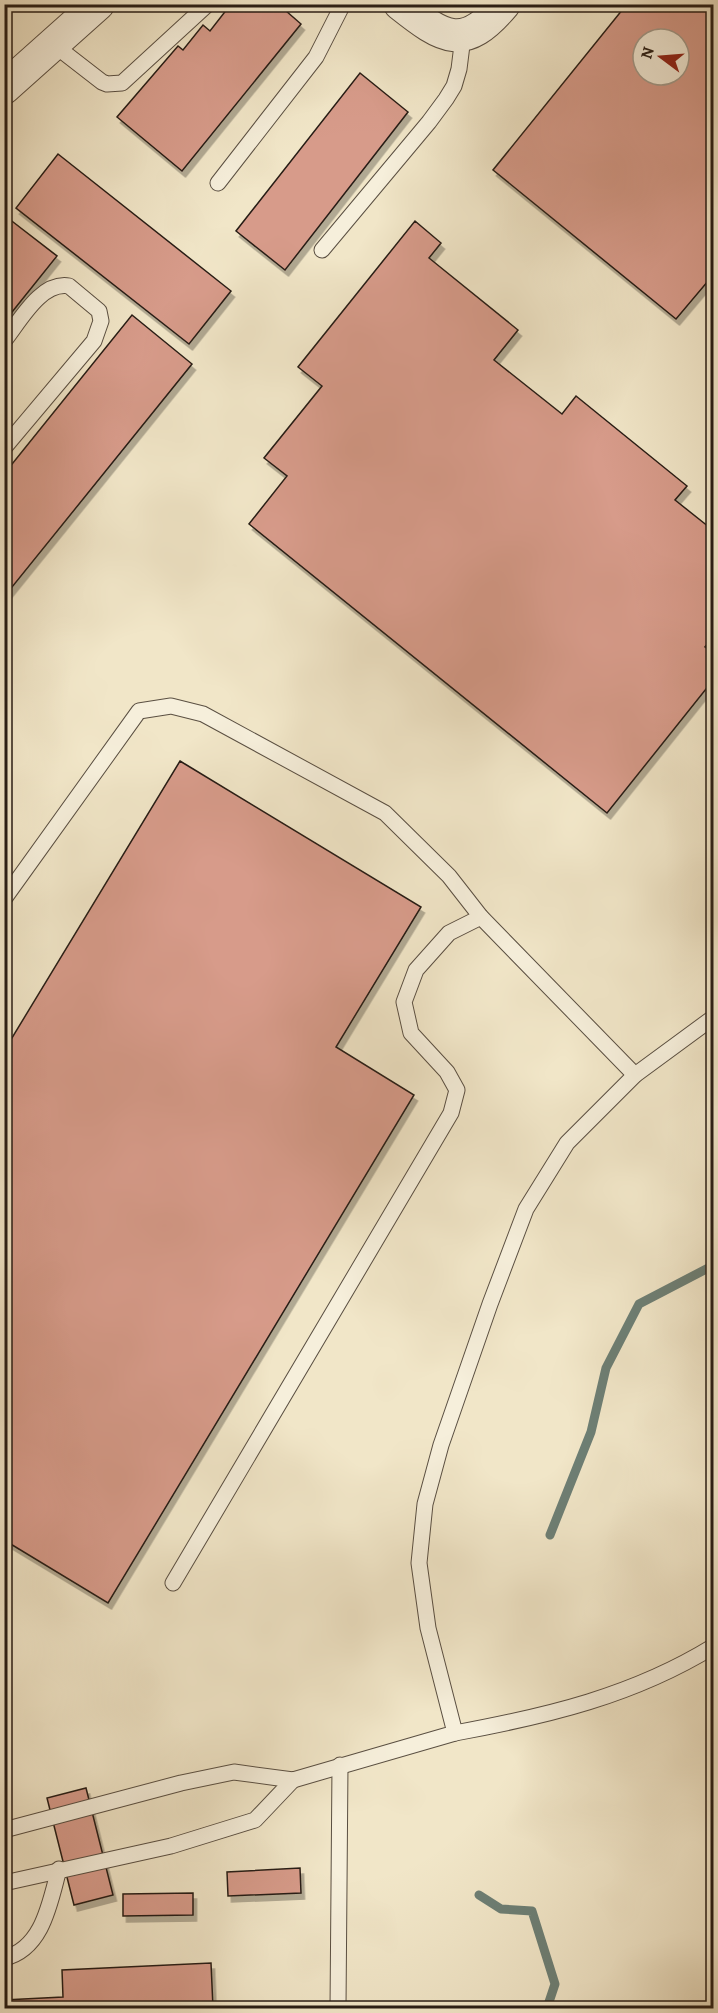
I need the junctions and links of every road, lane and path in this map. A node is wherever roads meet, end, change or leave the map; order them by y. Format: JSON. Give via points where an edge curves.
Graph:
{"nodes":[{"id":1,"x":98,"y":4,"type":"edge"},
{"id":2,"x":208,"y":4,"type":"edge"},
{"id":3,"x":343,"y":4,"type":"edge"},
{"id":4,"x":400,"y":4,"type":"edge"},
{"id":5,"x":504,"y":4,"type":"edge"},
{"id":6,"x":463,"y":37,"type":"junction"},
{"id":7,"x":54,"y":44,"type":"junction"},
{"id":8,"x":4,"y":88,"type":"edge"},
{"id":9,"x":218,"y":183,"type":"dead end"},
{"id":10,"x":322,"y":250,"type":"dead end"},
{"id":11,"x":4,"y":341,"type":"edge"},
{"id":12,"x":4,"y":448,"type":"edge"},
{"id":13,"x":4,"y":899,"type":"edge"},
{"id":14,"x":481,"y":917,"type":"junction"},
{"id":15,"x":714,"y":1017,"type":"edge"},
{"id":16,"x":635,"y":1075,"type":"junction"},
{"id":17,"x":173,"y":1583,"type":"dead end"},
{"id":18,"x":714,"y":1646,"type":"edge"},
{"id":19,"x":455,"y":1732,"type":"junction"},
{"id":20,"x":340,"y":1765,"type":"junction"},
{"id":21,"x":293,"y":1780,"type":"junction"},
{"id":22,"x":4,"y":1830,"type":"edge"},
{"id":23,"x":59,"y":1869,"type":"junction"},
{"id":24,"x":4,"y":1883,"type":"edge"},
{"id":25,"x":4,"y":1958,"type":"edge"},
{"id":26,"x":338,"y":2008,"type":"edge"}],
"edges":[{"from":1,"to":7,"type":"street"},
{"from":2,"to":7,"type":"lane","via":[[122,83],[102,82]]},
{"from":3,"to":9,"type":"lane","via":[[316,57]]},
{"from":4,"to":6,"type":"street","via":[[423,23],[451,36]]},
{"from":5,"to":6,"type":"street","via":[[479,30]]},
{"from":6,"to":10,"type":"lane","via":[[459,69],[446,99]]},
{"from":7,"to":8,"type":"street"},
{"from":11,"to":12,"type":"lane","via":[[53,286],[69,286],[99,311],[101,321],[94,341]]},
{"from":13,"to":14,"type":"lane","via":[[139,711],[171,706],[202,714],[385,813],[449,876]]},
{"from":14,"to":16,"type":"lane"},
{"from":14,"to":17,"type":"lane","via":[[449,933],[416,970],[404,1002],[411,1033],[447,1072],[457,1090],[451,1113]]},
{"from":15,"to":16,"type":"lane"},
{"from":16,"to":19,"type":"lane","via":[[567,1143],[526,1209],[449,1424],[425,1504],[419,1563],[428,1628]]},
{"from":18,"to":19,"type":"lane","via":[[614,1696],[524,1720]]},
{"from":19,"to":20,"type":"lane"},
{"from":20,"to":21,"type":"lane"},
{"from":20,"to":26,"type":"lane"},
{"from":21,"to":22,"type":"lane","via":[[234,1772]]},
{"from":21,"to":23,"type":"lane","via":[[255,1820],[171,1846]]},
{"from":23,"to":24,"type":"lane"},
{"from":23,"to":25,"type":"lane","via":[[37,1936],[14,1956]]}]}
